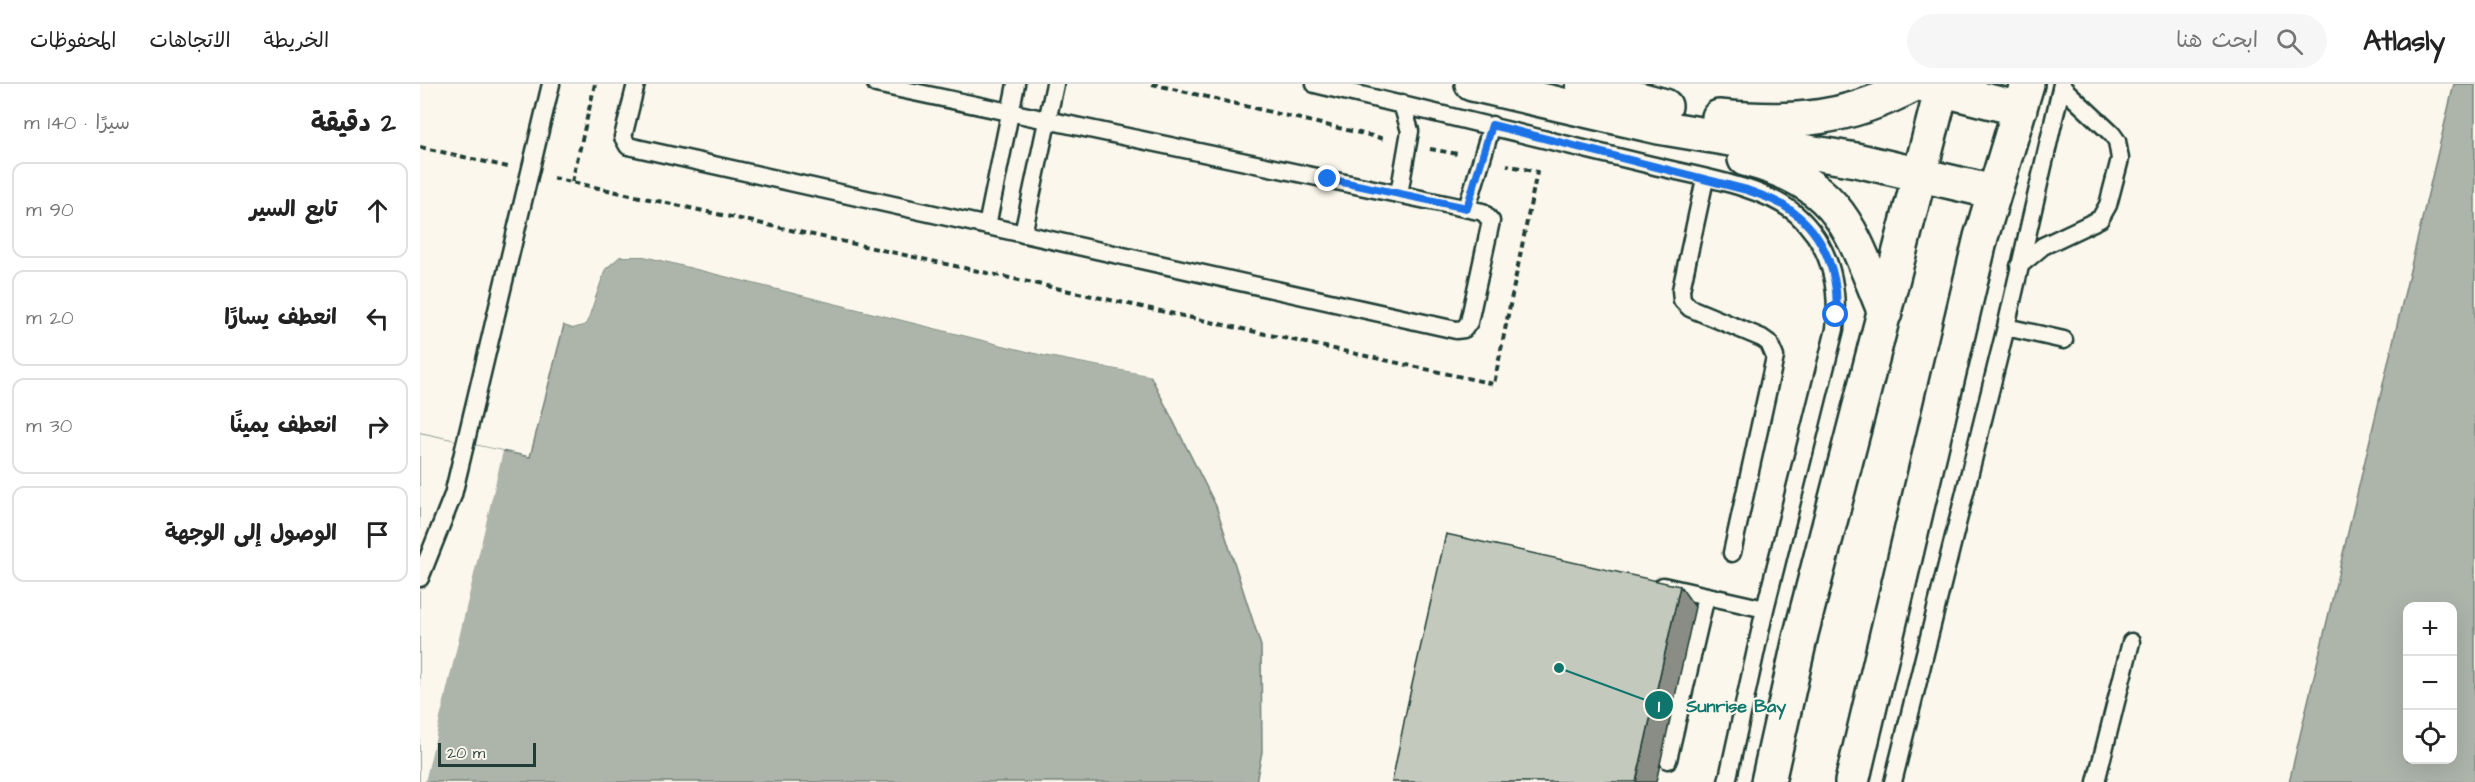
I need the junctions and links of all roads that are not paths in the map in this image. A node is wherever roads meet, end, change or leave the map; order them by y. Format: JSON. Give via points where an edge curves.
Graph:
{"nodes":[{"id":1,"x":551,"y":84,"type":"edge"},
{"id":2,"x":636,"y":84,"type":"edge"},
{"id":3,"x":876,"y":84,"type":"edge"},
{"id":4,"x":1016,"y":84,"type":"edge"},
{"id":5,"x":1055,"y":84,"type":"edge"},
{"id":6,"x":1315,"y":84,"type":"edge"},
{"id":7,"x":1472,"y":84,"type":"edge"},
{"id":8,"x":1583,"y":84,"type":"edge"},
{"id":9,"x":1930,"y":85,"type":"edge"},
{"id":10,"x":2062,"y":85,"type":"edge"},
{"id":11,"x":2024,"y":96,"type":"edge"},
{"id":12,"x":1402,"y":104,"type":"junction"},
{"id":13,"x":1010,"y":112,"type":"junction"},
{"id":14,"x":1047,"y":120,"type":"junction"},
{"id":15,"x":1492,"y":125,"type":"junction"},
{"id":16,"x":1658,"y":127,"type":"junction"},
{"id":17,"x":1920,"y":174,"type":"junction"},
{"id":18,"x":1705,"y":179,"type":"junction"},
{"id":19,"x":1994,"y":192,"type":"junction"},
{"id":20,"x":1399,"y":194,"type":"junction"},
{"id":21,"x":1467,"y":208,"type":"junction"},
{"id":22,"x":987,"y":226,"type":"junction"},
{"id":23,"x":1023,"y":234,"type":"junction"},
{"id":24,"x":2019,"y":266,"type":"junction"},
{"id":25,"x":1886,"y":312,"type":"junction"},
{"id":26,"x":2006,"y":327,"type":"junction"},
{"id":27,"x":2064,"y":340,"type":"dead end"},
{"id":28,"x":1732,"y":553,"type":"dead end"},
{"id":29,"x":420,"y":578,"type":"edge"},
{"id":30,"x":1652,"y":583,"type":"edge"},
{"id":31,"x":1706,"y":596,"type":"junction"},
{"id":32,"x":1765,"y":609,"type":"junction"},
{"id":33,"x":2131,"y":642,"type":"dead end"},
{"id":34,"x":1668,"y":760,"type":"dead end"},
{"id":35,"x":1727,"y":782,"type":"edge"},
{"id":36,"x":1768,"y":782,"type":"edge"},
{"id":37,"x":1852,"y":782,"type":"edge"},
{"id":38,"x":1893,"y":782,"type":"edge"},
{"id":39,"x":2096,"y":782,"type":"edge"}],
"edges":[{"from":1,"to":29,"type":"lane","via":[[453,495]]},
{"from":2,"to":22,"type":"lane","via":[[623,137],[628,146]]},
{"from":3,"to":13,"type":"lane"},
{"from":4,"to":13,"type":"lane"},
{"from":5,"to":14,"type":"lane"},
{"from":6,"to":12,"type":"lane"},
{"from":7,"to":16,"type":"street"},
{"from":8,"to":9,"type":"street","via":[[1672,108],[1759,121],[1804,121],[1854,110]]},
{"from":9,"to":11,"type":"street"},
{"from":9,"to":17,"type":"street"},
{"from":10,"to":24,"type":"lane"},
{"from":10,"to":24,"type":"lane","via":[[2112,134],[2120,159],[2108,205],[2100,219],[2043,246]]},
{"from":11,"to":19,"type":"street"},
{"from":12,"to":15,"type":"lane"},
{"from":12,"to":20,"type":"lane","via":[[1410,131]]},
{"from":13,"to":14,"type":"lane"},
{"from":13,"to":22,"type":"lane"},
{"from":14,"to":20,"type":"lane"},
{"from":14,"to":23,"type":"lane"},
{"from":15,"to":18,"type":"lane"},
{"from":15,"to":21,"type":"lane"},
{"from":16,"to":17,"type":"street"},
{"from":16,"to":25,"type":"street","via":[[1677,142],[1769,165],[1815,188],[1845,222]]},
{"from":17,"to":19,"type":"street"},
{"from":17,"to":25,"type":"street"},
{"from":18,"to":28,"type":"lane","via":[[1682,300],[1689,308],[1762,338],[1775,357]]},
{"from":18,"to":32,"type":"lane","via":[[1747,190],[1794,212],[1824,249],[1834,274],[1838,301],[1835,328]]},
{"from":19,"to":37,"type":"street"},
{"from":20,"to":21,"type":"lane"},
{"from":21,"to":23,"type":"lane","via":[[1487,213],[1491,221],[1469,321],[1460,331]]},
{"from":22,"to":23,"type":"lane"},
{"from":24,"to":26,"type":"lane"},
{"from":25,"to":36,"type":"street","via":[[1801,634]]},
{"from":26,"to":27,"type":"lane"},
{"from":26,"to":38,"type":"lane"},
{"from":30,"to":31,"type":"lane"},
{"from":31,"to":32,"type":"lane"},
{"from":31,"to":34,"type":"lane"},
{"from":32,"to":35,"type":"lane"},
{"from":33,"to":39,"type":"lane"}]}
